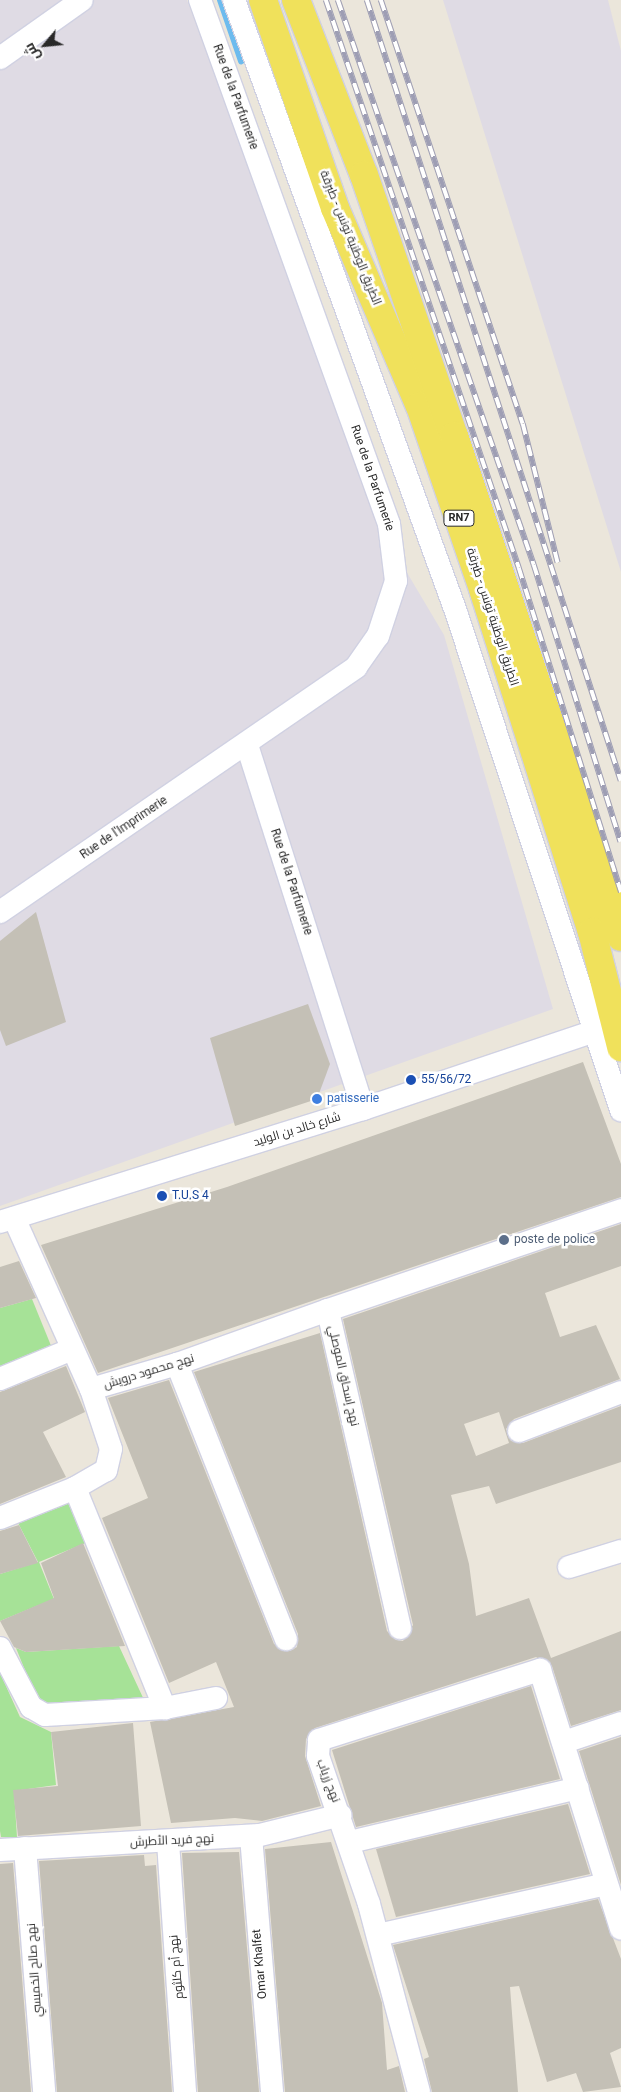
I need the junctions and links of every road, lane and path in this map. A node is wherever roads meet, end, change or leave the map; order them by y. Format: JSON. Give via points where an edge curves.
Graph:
{"nodes":[{"id":1,"x":82,"y":0,"type":"edge"},
{"id":2,"x":200,"y":0,"type":"edge"},
{"id":3,"x":234,"y":0,"type":"edge"},
{"id":4,"x":263,"y":0,"type":"edge"},
{"id":5,"x":296,"y":0,"type":"edge"},
{"id":6,"x":0,"y":58,"type":"edge"},
{"id":7,"x":247,"y":745,"type":"junction"},
{"id":8,"x":2,"y":907,"type":"edge"},
{"id":9,"x":621,"y":937,"type":"edge"},
{"id":10,"x":612,"y":1031,"type":"edge"},
{"id":11,"x":363,"y":1109,"type":"junction"},
{"id":12,"x":621,"y":1110,"type":"edge"},
{"id":13,"x":621,"y":1210,"type":"edge"},
{"id":14,"x":7,"y":1220,"type":"edge"},
{"id":15,"x":328,"y":1310,"type":"junction"},
{"id":16,"x":70,"y":1350,"type":"junction"},
{"id":17,"x":177,"y":1364,"type":"junction"},
{"id":18,"x":0,"y":1379,"type":"edge"},
{"id":19,"x":91,"y":1390,"type":"junction"},
{"id":20,"x":621,"y":1392,"type":"edge"},
{"id":21,"x":519,"y":1431,"type":"dead end"},
{"id":22,"x":75,"y":1488,"type":"junction"},
{"id":23,"x":0,"y":1518,"type":"edge"},
{"id":24,"x":621,"y":1550,"type":"edge"},
{"id":25,"x":569,"y":1567,"type":"dead end"},
{"id":26,"x":400,"y":1628,"type":"dead end"},
{"id":27,"x":286,"y":1639,"type":"dead end"},
{"id":28,"x":0,"y":1648,"type":"edge"},
{"id":29,"x":216,"y":1698,"type":"dead end"},
{"id":30,"x":165,"y":1708,"type":"junction"},
{"id":31,"x":621,"y":1724,"type":"edge"},
{"id":32,"x":564,"y":1742,"type":"junction"},
{"id":33,"x":578,"y":1788,"type":"junction"},
{"id":34,"x":341,"y":1815,"type":"junction"},
{"id":35,"x":251,"y":1836,"type":"junction"},
{"id":36,"x":168,"y":1842,"type":"junction"},
{"id":37,"x":350,"y":1842,"type":"junction"},
{"id":38,"x":25,"y":1848,"type":"junction"},
{"id":39,"x":0,"y":1850,"type":"edge"},
{"id":40,"x":606,"y":1884,"type":"junction"},
{"id":41,"x":621,"y":1930,"type":"edge"},
{"id":42,"x":378,"y":1935,"type":"junction"},
{"id":43,"x":44,"y":2092,"type":"edge"},
{"id":44,"x":185,"y":2092,"type":"edge"},
{"id":45,"x":272,"y":2092,"type":"edge"},
{"id":46,"x":419,"y":2092,"type":"edge"}],
"edges":[{"from":1,"to":6,"type":"street"},
{"from":2,"to":7,"type":"street","name":"Rue de la Parfumerie","via":[[390,524],[396,562],[386,619],[370,650],[330,688]]},
{"from":3,"to":10,"type":"street"},
{"from":4,"to":10,"type":"main road","name":"الطريق الوطنية تونس - طبرقة","number":"RN7","via":[[335,208],[420,406],[472,555],[592,932]]},
{"from":5,"to":9,"type":"main road","name":"الطريق الوطنية تونس - طبرقة","number":"RN7","via":[[364,175]]},
{"from":7,"to":8,"type":"street","name":"Rue de l'Imprimerie"},
{"from":7,"to":11,"type":"street","name":"Rue de la Parfumerie"},
{"from":10,"to":11,"type":"street","name":"شارع خالد بن الوليد"},
{"from":10,"to":12,"type":"street"},
{"from":11,"to":14,"type":"street","name":"شارع خالد بن الوليد"},
{"from":13,"to":15,"type":"street","name":"نهج إسحاق الموصلي"},
{"from":14,"to":16,"type":"street","name":"نهج محمود درويش"},
{"from":15,"to":17,"type":"street","name":"نهج محمود درويش"},
{"from":15,"to":26,"type":"street","name":"نهج إسحاق الموصلي"},
{"from":16,"to":18,"type":"street"},
{"from":16,"to":19,"type":"street","name":"نهج محمود درويش"},
{"from":17,"to":19,"type":"street","name":"نهج محمود درويش"},
{"from":17,"to":27,"type":"street"},
{"from":19,"to":22,"type":"street","via":[[112,1460],[101,1474]]},
{"from":20,"to":21,"type":"street"},
{"from":22,"to":23,"type":"street"},
{"from":22,"to":30,"type":"street"},
{"from":24,"to":25,"type":"street"},
{"from":28,"to":30,"type":"street","via":[[39,1714]]},
{"from":29,"to":30,"type":"street"},
{"from":31,"to":32,"type":"street"},
{"from":32,"to":33,"type":"street"},
{"from":32,"to":34,"type":"street","name":"نهج زرياب","via":[[545,1676],[540,1670],[531,1669],[319,1740],[318,1756]]},
{"from":33,"to":37,"type":"street"},
{"from":33,"to":40,"type":"street"},
{"from":34,"to":35,"type":"street","name":"نهج فريد الأطرش"},
{"from":34,"to":37,"type":"street","name":"نهج زرياب"},
{"from":35,"to":36,"type":"street","name":"نهج فريد الأطرش"},
{"from":35,"to":45,"type":"street","name":"Omar Khalfet"},
{"from":36,"to":38,"type":"street","name":"نهج فريد الأطرش"},
{"from":36,"to":44,"type":"street","name":"نهج أم كلثوم"},
{"from":37,"to":42,"type":"street","name":"نهج زرياب"},
{"from":38,"to":39,"type":"street","name":"نهج فريد الأطرش"},
{"from":38,"to":43,"type":"street","name":"نهج صالح الخميسي"},
{"from":40,"to":41,"type":"street"},
{"from":40,"to":42,"type":"street"},
{"from":42,"to":46,"type":"street","name":"نهج زرياب"}]}
